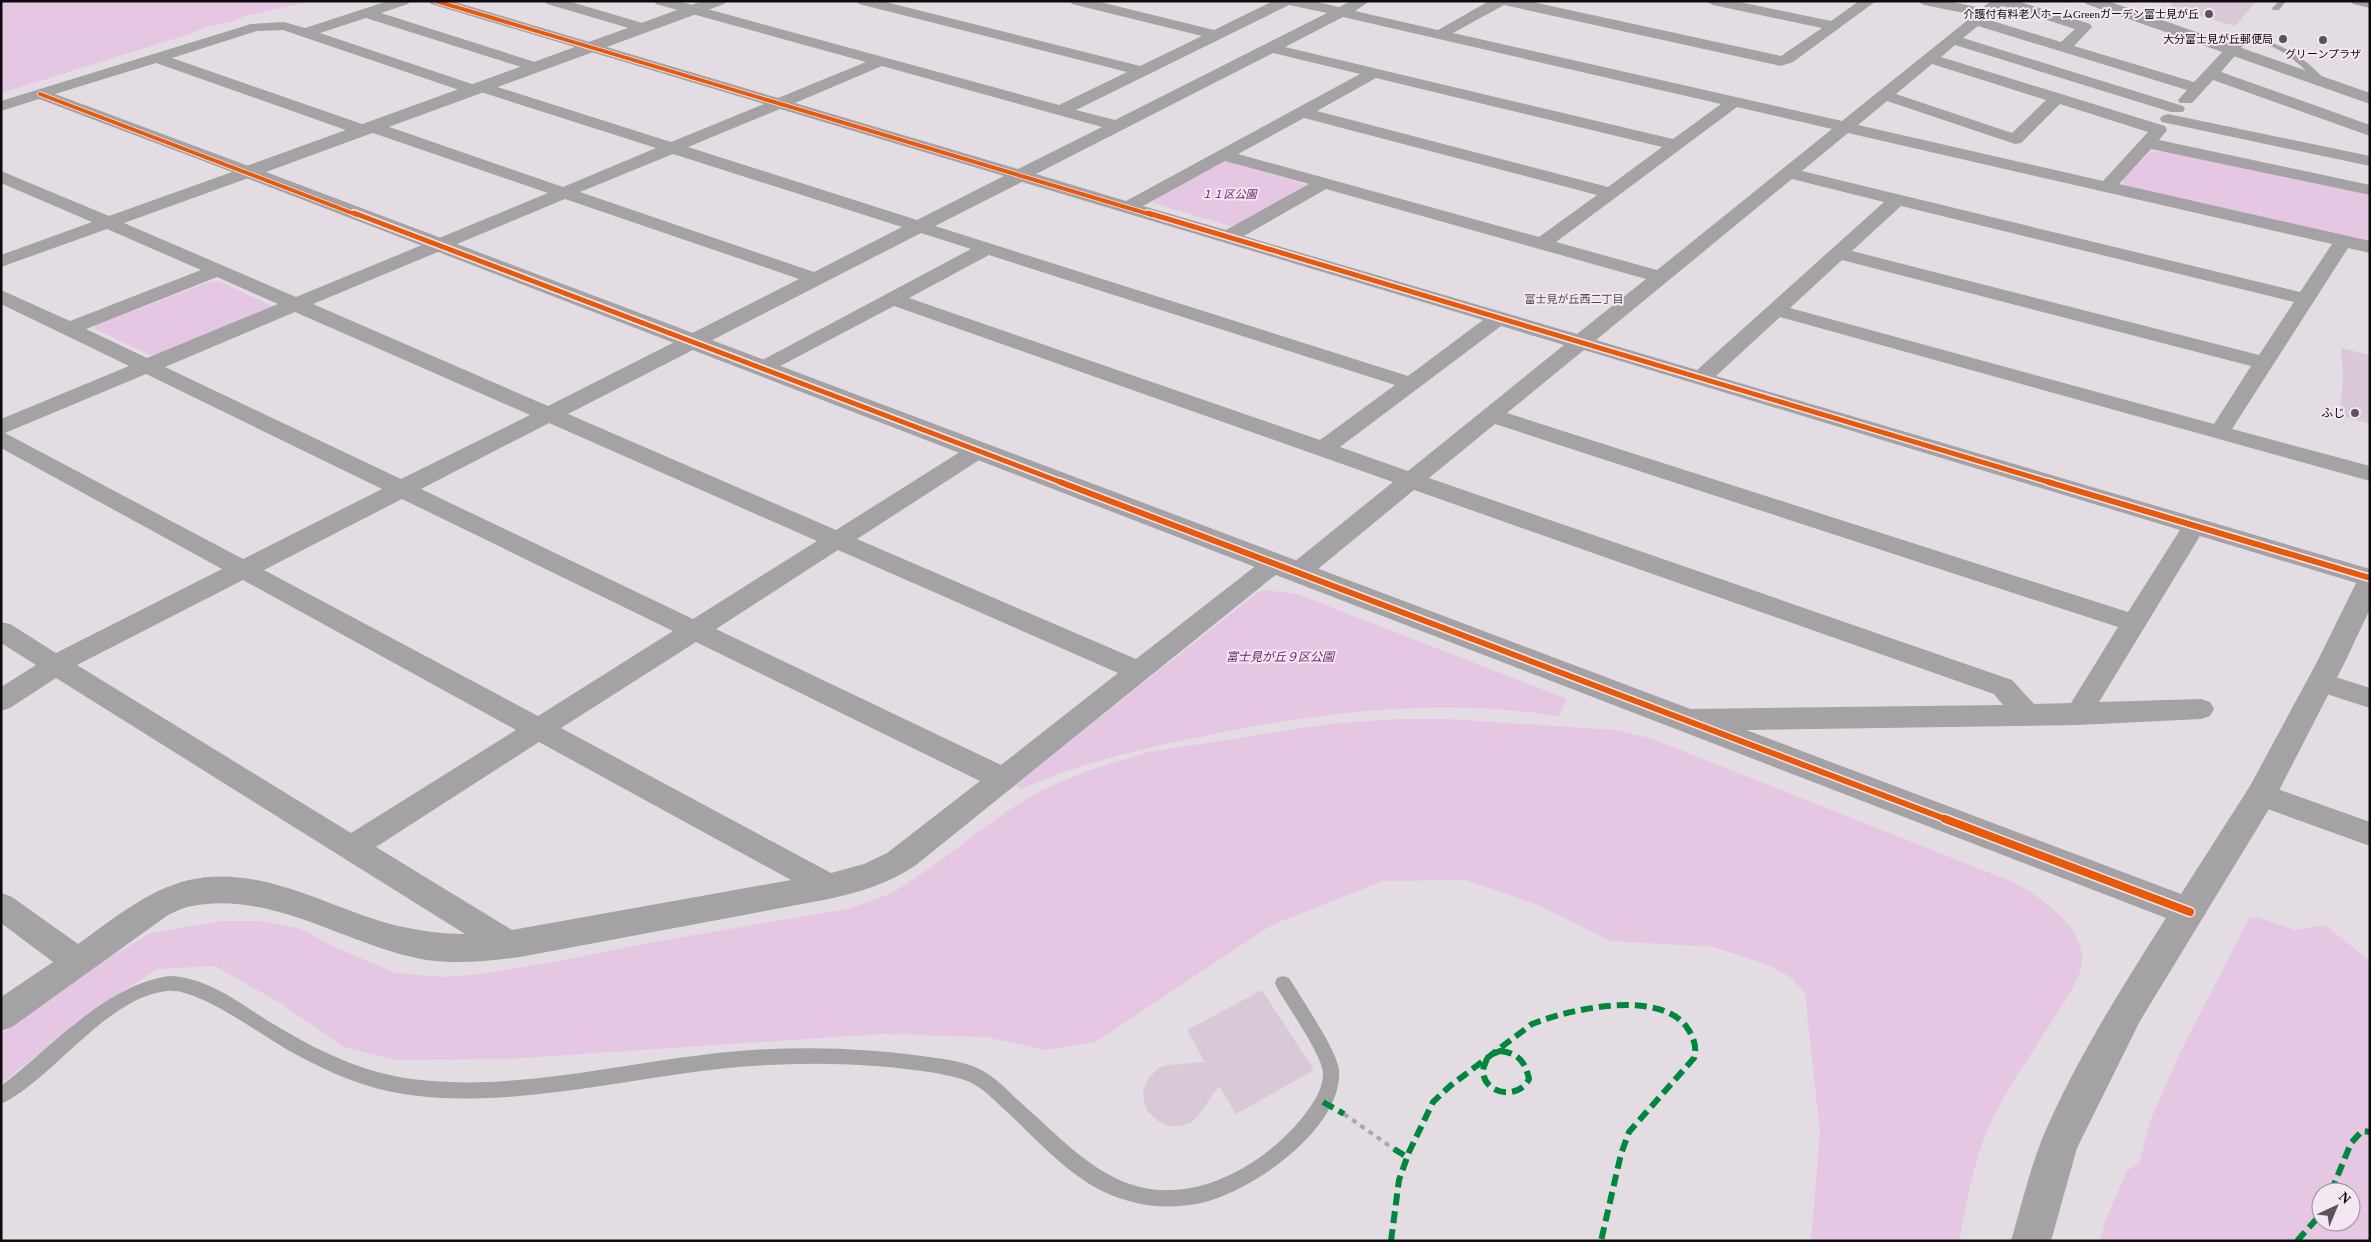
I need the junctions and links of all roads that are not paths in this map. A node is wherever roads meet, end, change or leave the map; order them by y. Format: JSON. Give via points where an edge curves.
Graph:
{"nodes":[{"id":1,"x":403,"y":1,"type":"edge"},
{"id":2,"x":436,"y":1,"type":"edge"},
{"id":3,"x":552,"y":1,"type":"edge"},
{"id":4,"x":661,"y":1,"type":"edge"},
{"id":5,"x":718,"y":1,"type":"edge"},
{"id":6,"x":864,"y":1,"type":"edge"},
{"id":7,"x":1077,"y":1,"type":"edge"},
{"id":8,"x":1285,"y":1,"type":"edge"},
{"id":9,"x":1292,"y":1,"type":"edge"},
{"id":10,"x":1364,"y":1,"type":"edge"},
{"id":11,"x":1500,"y":1,"type":"edge"},
{"id":12,"x":1507,"y":1,"type":"edge"},
{"id":13,"x":1713,"y":1,"type":"edge"},
{"id":14,"x":1869,"y":1,"type":"edge"},
{"id":15,"x":1924,"y":1,"type":"edge"},
{"id":16,"x":2092,"y":1,"type":"edge"},
{"id":17,"x":2284,"y":1,"type":"edge"},
{"id":18,"x":2359,"y":1,"type":"edge"},
{"id":19,"x":2370,"y":3,"type":"edge"},
{"id":20,"x":2276,"y":8,"type":"dead end"},
{"id":21,"x":1990,"y":9,"type":"edge"},
{"id":22,"x":694,"y":10,"type":"junction"},
{"id":23,"x":1341,"y":12,"type":"junction"},
{"id":24,"x":366,"y":13,"type":"junction"},
{"id":25,"x":1834,"y":26,"type":"junction"},
{"id":26,"x":644,"y":28,"type":"junction"},
{"id":27,"x":304,"y":33,"type":"junction"},
{"id":28,"x":1216,"y":35,"type":"junction"},
{"id":29,"x":1439,"y":35,"type":"junction"},
{"id":30,"x":1952,"y":40,"type":"junction"},
{"id":31,"x":592,"y":47,"type":"junction"},
{"id":32,"x":2064,"y":47,"type":"junction"},
{"id":33,"x":1271,"y":48,"type":"junction"},
{"id":34,"x":2232,"y":50,"type":"junction"},
{"id":35,"x":157,"y":58,"type":"junction"},
{"id":36,"x":1930,"y":58,"type":"junction"},
{"id":37,"x":881,"y":61,"type":"junction"},
{"id":38,"x":536,"y":67,"type":"junction"},
{"id":39,"x":1142,"y":71,"type":"junction"},
{"id":40,"x":1374,"y":73,"type":"junction"},
{"id":41,"x":2210,"y":73,"type":"junction"},
{"id":42,"x":478,"y":88,"type":"junction"},
{"id":43,"x":2197,"y":88,"type":"junction"},
{"id":44,"x":40,"y":94,"type":"junction"},
{"id":45,"x":2365,"y":95,"type":"edge"},
{"id":46,"x":1884,"y":96,"type":"junction"},
{"id":47,"x":2057,"y":98,"type":"junction"},
{"id":48,"x":1734,"y":102,"type":"junction"},
{"id":49,"x":780,"y":103,"type":"junction"},
{"id":50,"x":1,"y":106,"type":"edge"},
{"id":51,"x":1060,"y":111,"type":"junction"},
{"id":52,"x":1302,"y":112,"type":"junction"},
{"id":53,"x":1117,"y":126,"type":"junction"},
{"id":54,"x":2163,"y":126,"type":"junction"},
{"id":55,"x":1845,"y":127,"type":"junction"},
{"id":56,"x":368,"y":128,"type":"junction"},
{"id":57,"x":2370,"y":131,"type":"edge"},
{"id":58,"x":1675,"y":145,"type":"junction"},
{"id":59,"x":672,"y":148,"type":"junction"},
{"id":60,"x":1223,"y":155,"type":"junction"},
{"id":61,"x":2370,"y":161,"type":"edge"},
{"id":62,"x":248,"y":172,"type":"junction"},
{"id":63,"x":1788,"y":173,"type":"junction"},
{"id":64,"x":1021,"y":175,"type":"junction"},
{"id":65,"x":1,"y":176,"type":"edge"},
{"id":66,"x":1324,"y":183,"type":"junction"},
{"id":67,"x":2106,"y":187,"type":"junction"},
{"id":68,"x":2370,"y":190,"type":"edge"},
{"id":69,"x":564,"y":192,"type":"junction"},
{"id":70,"x":1611,"y":193,"type":"junction"},
{"id":71,"x":1897,"y":200,"type":"junction"},
{"id":72,"x":1128,"y":207,"type":"junction"},
{"id":73,"x":110,"y":222,"type":"junction"},
{"id":74,"x":919,"y":226,"type":"junction"},
{"id":75,"x":1228,"y":237,"type":"junction"},
{"id":76,"x":2343,"y":241,"type":"junction"},
{"id":77,"x":1542,"y":244,"type":"junction"},
{"id":78,"x":439,"y":245,"type":"junction"},
{"id":79,"x":2370,"y":247,"type":"edge"},
{"id":80,"x":988,"y":248,"type":"junction"},
{"id":81,"x":1839,"y":253,"type":"junction"},
{"id":82,"x":1,"y":261,"type":"edge"},
{"id":83,"x":218,"y":270,"type":"junction"},
{"id":84,"x":1660,"y":278,"type":"junction"},
{"id":85,"x":816,"y":279,"type":"junction"},
{"id":86,"x":1,"y":296,"type":"edge"},
{"id":87,"x":893,"y":298,"type":"junction"},
{"id":88,"x":2305,"y":299,"type":"junction"},
{"id":89,"x":297,"y":304,"type":"junction"},
{"id":90,"x":1776,"y":310,"type":"junction"},
{"id":91,"x":1500,"y":318,"type":"junction"},
{"id":92,"x":68,"y":329,"type":"junction"},
{"id":93,"x":693,"y":341,"type":"junction"},
{"id":94,"x":1580,"y":342,"type":"junction"},
{"id":95,"x":2264,"y":363,"type":"junction"},
{"id":96,"x":146,"y":366,"type":"junction"},
{"id":97,"x":762,"y":368,"type":"junction"},
{"id":98,"x":1701,"y":378,"type":"junction"},
{"id":99,"x":1412,"y":384,"type":"junction"},
{"id":100,"x":550,"y":414,"type":"junction"},
{"id":101,"x":1491,"y":415,"type":"junction"},
{"id":102,"x":1,"y":427,"type":"edge"},
{"id":103,"x":2219,"y":432,"type":"junction"},
{"id":104,"x":1,"y":439,"type":"edge"},
{"id":105,"x":1323,"y":449,"type":"junction"},
{"id":106,"x":979,"y":450,"type":"junction"},
{"id":107,"x":2370,"y":474,"type":"edge"},
{"id":108,"x":1411,"y":480,"type":"junction"},
{"id":109,"x":402,"y":489,"type":"junction"},
{"id":110,"x":2194,"y":526,"type":"junction"},
{"id":111,"x":838,"y":540,"type":"junction"},
{"id":112,"x":1286,"y":567,"type":"junction"},
{"id":113,"x":244,"y":569,"type":"junction"},
{"id":114,"x":2370,"y":579,"type":"edge"},
{"id":115,"x":2134,"y":622,"type":"junction"},
{"id":116,"x":1,"y":631,"type":"edge"},
{"id":117,"x":696,"y":631,"type":"junction"},
{"id":118,"x":55,"y":665,"type":"junction"},
{"id":119,"x":1138,"y":671,"type":"junction"},
{"id":120,"x":2320,"y":682,"type":"junction"},
{"id":121,"x":2370,"y":698,"type":"edge"},
{"id":122,"x":1,"y":701,"type":"edge"},
{"id":123,"x":2201,"y":709,"type":"dead end"},
{"id":124,"x":2078,"y":714,"type":"junction"},
{"id":125,"x":2028,"y":715,"type":"junction"},
{"id":126,"x":1688,"y":720,"type":"junction"},
{"id":127,"x":538,"y":729,"type":"junction"},
{"id":128,"x":1003,"y":779,"type":"junction"},
{"id":129,"x":2261,"y":795,"type":"junction"},
{"id":130,"x":2370,"y":834,"type":"edge"},
{"id":131,"x":351,"y":848,"type":"junction"},
{"id":132,"x":829,"y":886,"type":"junction"},
{"id":133,"x":1,"y":906,"type":"edge"},
{"id":134,"x":2190,"y":912,"type":"junction"},
{"id":135,"x":508,"y":945,"type":"junction"},
{"id":136,"x":78,"y":962,"type":"junction"},
{"id":137,"x":1283,"y":983,"type":"dead end"},
{"id":138,"x":1,"y":1016,"type":"edge"},
{"id":139,"x":1,"y":1096,"type":"edge"},
{"id":140,"x":2032,"y":1241,"type":"edge"}],
"edges":[{"from":1,"to":24,"type":"street"},
{"from":2,"to":31,"type":"street"},
{"from":3,"to":26,"type":"street"},
{"from":4,"to":22,"type":"street"},
{"from":5,"to":22,"type":"street"},
{"from":6,"to":39,"type":"street"},
{"from":7,"to":28,"type":"street"},
{"from":8,"to":28,"type":"street"},
{"from":9,"to":23,"type":"street"},
{"from":10,"to":23,"type":"street"},
{"from":11,"to":29,"type":"street"},
{"from":12,"to":25,"type":"street","via":[[1781,61]]},
{"from":13,"to":25,"type":"street"},
{"from":14,"to":25,"type":"street"},
{"from":15,"to":21,"type":"street"},
{"from":16,"to":34,"type":"street"},
{"from":17,"to":20,"type":"lane"},
{"from":18,"to":19,"type":"street"},
{"from":21,"to":30,"type":"street"},
{"from":21,"to":32,"type":"street"},
{"from":21,"to":32,"type":"street","via":[[2085,27]]},
{"from":22,"to":26,"type":"street"},
{"from":22,"to":37,"type":"street"},
{"from":23,"to":29,"type":"street"},
{"from":23,"to":33,"type":"street"},
{"from":24,"to":27,"type":"street"},
{"from":24,"to":38,"type":"street"},
{"from":26,"to":31,"type":"street"},
{"from":27,"to":35,"type":"street","via":[[284,26],[256,27]]},
{"from":27,"to":42,"type":"street"},
{"from":28,"to":39,"type":"street"},
{"from":29,"to":48,"type":"street"},
{"from":30,"to":36,"type":"street"},
{"from":30,"to":54,"type":"street"},
{"from":31,"to":38,"type":"street"},
{"from":31,"to":49,"type":"street"},
{"from":32,"to":43,"type":"street"},
{"from":33,"to":40,"type":"street"},
{"from":33,"to":53,"type":"street"},
{"from":34,"to":41,"type":"street"},
{"from":34,"to":45,"type":"street"},
{"from":35,"to":44,"type":"street"},
{"from":35,"to":56,"type":"street"},
{"from":36,"to":46,"type":"street"},
{"from":36,"to":47,"type":"street"},
{"from":37,"to":49,"type":"street"},
{"from":37,"to":51,"type":"street"},
{"from":38,"to":42,"type":"street"},
{"from":39,"to":51,"type":"street"},
{"from":40,"to":52,"type":"street"},
{"from":40,"to":58,"type":"street"},
{"from":41,"to":43,"type":"street"},
{"from":41,"to":57,"type":"street"},
{"from":42,"to":56,"type":"street"},
{"from":42,"to":59,"type":"street"},
{"from":43,"to":54,"type":"street"},
{"from":44,"to":50,"type":"street"},
{"from":44,"to":62,"type":"street"},
{"from":46,"to":47,"type":"street","via":[[2015,139]]},
{"from":46,"to":55,"type":"street"},
{"from":47,"to":54,"type":"street"},
{"from":48,"to":55,"type":"street"},
{"from":48,"to":58,"type":"street"},
{"from":49,"to":59,"type":"street"},
{"from":49,"to":64,"type":"street"},
{"from":51,"to":53,"type":"street"},
{"from":52,"to":60,"type":"street"},
{"from":52,"to":70,"type":"street"},
{"from":53,"to":64,"type":"street"},
{"from":54,"to":61,"type":"street"},
{"from":54,"to":67,"type":"street"},
{"from":54,"to":68,"type":"street"},
{"from":55,"to":63,"type":"street"},
{"from":55,"to":67,"type":"street"},
{"from":56,"to":62,"type":"street"},
{"from":56,"to":69,"type":"street"},
{"from":58,"to":70,"type":"street"},
{"from":59,"to":69,"type":"street"},
{"from":59,"to":74,"type":"street"},
{"from":60,"to":66,"type":"street"},
{"from":60,"to":72,"type":"street"},
{"from":62,"to":73,"type":"street"},
{"from":62,"to":78,"type":"street"},
{"from":63,"to":71,"type":"street"},
{"from":63,"to":84,"type":"street"},
{"from":64,"to":72,"type":"street"},
{"from":64,"to":74,"type":"street"},
{"from":65,"to":73,"type":"street"},
{"from":66,"to":75,"type":"street"},
{"from":66,"to":77,"type":"street"},
{"from":67,"to":76,"type":"street"},
{"from":69,"to":78,"type":"street"},
{"from":69,"to":85,"type":"street"},
{"from":70,"to":77,"type":"street"},
{"from":71,"to":81,"type":"street"},
{"from":71,"to":88,"type":"street"},
{"from":72,"to":75,"type":"street"},
{"from":73,"to":82,"type":"street"},
{"from":73,"to":83,"type":"street"},
{"from":74,"to":80,"type":"street"},
{"from":74,"to":85,"type":"street"},
{"from":75,"to":91,"type":"street"},
{"from":76,"to":79,"type":"street"},
{"from":76,"to":88,"type":"street"},
{"from":77,"to":84,"type":"street"},
{"from":78,"to":89,"type":"street"},
{"from":78,"to":93,"type":"street"},
{"from":80,"to":87,"type":"street"},
{"from":80,"to":99,"type":"street"},
{"from":81,"to":90,"type":"street"},
{"from":81,"to":95,"type":"street"},
{"from":83,"to":89,"type":"street"},
{"from":83,"to":92,"type":"street"},
{"from":84,"to":94,"type":"street"},
{"from":85,"to":93,"type":"street"},
{"from":86,"to":92,"type":"street"},
{"from":87,"to":97,"type":"street"},
{"from":87,"to":105,"type":"street"},
{"from":88,"to":95,"type":"street"},
{"from":89,"to":96,"type":"street"},
{"from":89,"to":100,"type":"street"},
{"from":90,"to":98,"type":"street"},
{"from":90,"to":103,"type":"street"},
{"from":91,"to":94,"type":"street"},
{"from":91,"to":99,"type":"street"},
{"from":92,"to":96,"type":"street"},
{"from":93,"to":97,"type":"street"},
{"from":93,"to":100,"type":"street"},
{"from":94,"to":98,"type":"street"},
{"from":94,"to":101,"type":"street"},
{"from":95,"to":103,"type":"street"},
{"from":96,"to":102,"type":"street"},
{"from":96,"to":109,"type":"street"},
{"from":97,"to":106,"type":"street"},
{"from":98,"to":110,"type":"street"},
{"from":99,"to":105,"type":"street"},
{"from":100,"to":109,"type":"street"},
{"from":100,"to":111,"type":"street"},
{"from":101,"to":108,"type":"street"},
{"from":101,"to":115,"type":"street"},
{"from":103,"to":107,"type":"street"},
{"from":104,"to":113,"type":"street"},
{"from":105,"to":108,"type":"street"},
{"from":106,"to":111,"type":"street"},
{"from":106,"to":112,"type":"street"},
{"from":108,"to":112,"type":"street"},
{"from":108,"to":125,"type":"street","via":[[2003,686]]},
{"from":109,"to":113,"type":"street"},
{"from":109,"to":117,"type":"street"},
{"from":110,"to":114,"type":"street"},
{"from":110,"to":115,"type":"street"},
{"from":111,"to":117,"type":"street"},
{"from":111,"to":119,"type":"street"},
{"from":112,"to":119,"type":"street"},
{"from":112,"to":126,"type":"street"},
{"from":113,"to":118,"type":"street"},
{"from":113,"to":127,"type":"street"},
{"from":114,"to":120,"type":"street"},
{"from":115,"to":124,"type":"street"},
{"from":116,"to":118,"type":"street"},
{"from":117,"to":127,"type":"street"},
{"from":117,"to":128,"type":"street"},
{"from":118,"to":122,"type":"street"},
{"from":118,"to":131,"type":"street"},
{"from":119,"to":128,"type":"street"},
{"from":120,"to":121,"type":"street"},
{"from":120,"to":129,"type":"street"},
{"from":123,"to":124,"type":"street"},
{"from":124,"to":125,"type":"street"},
{"from":125,"to":126,"type":"street"},
{"from":126,"to":134,"type":"street"},
{"from":127,"to":131,"type":"street"},
{"from":127,"to":132,"type":"street"},
{"from":128,"to":132,"type":"street","via":[[890,867],[854,881]]},
{"from":129,"to":130,"type":"street"},
{"from":129,"to":134,"type":"street"},
{"from":131,"to":135,"type":"street"},
{"from":132,"to":135,"type":"street"},
{"from":133,"to":136,"type":"street"},
{"from":134,"to":140,"type":"street","via":[[2128,1009],[2060,1142]]},
{"from":135,"to":136,"type":"street","via":[[463,949],[420,944],[268,896],[240,889],[224,889],[170,899]]},
{"from":136,"to":138,"type":"street"},
{"from":137,"to":139,"type":"lane","via":[[1330,1063],[1331,1075],[1323,1102],[1308,1124],[1284,1149],[1234,1185],[1207,1194],[1179,1198],[1124,1191],[1100,1181],[983,1080],[968,1072],[943,1066],[806,1054],[734,1060],[528,1087],[476,1091],[398,1086],[331,1064],[205,991],[182,984],[165,983],[119,1003]]}]}
